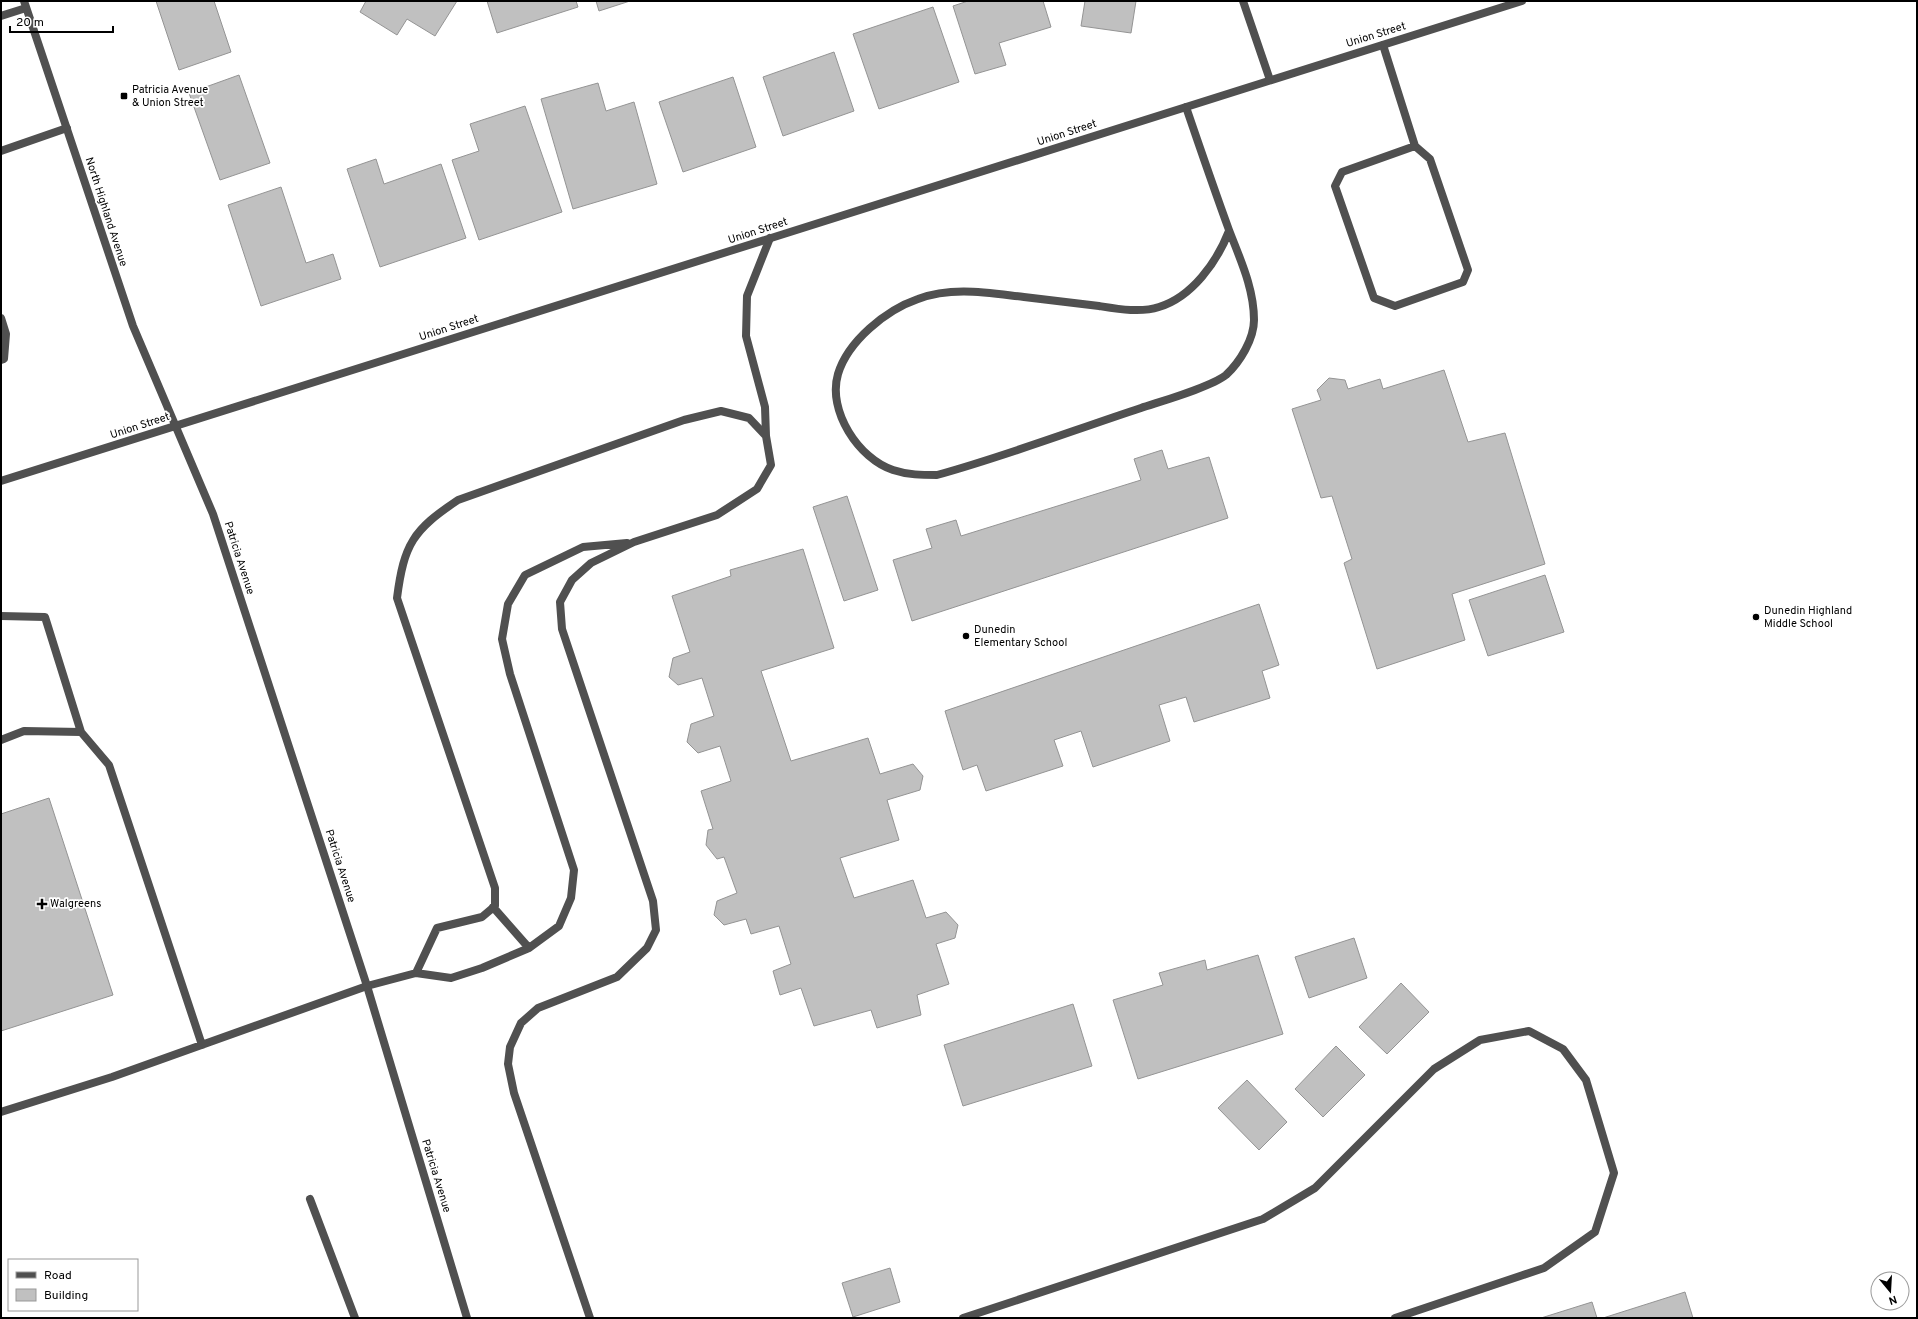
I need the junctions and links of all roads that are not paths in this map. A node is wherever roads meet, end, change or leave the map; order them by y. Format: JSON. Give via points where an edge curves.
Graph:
{"nodes":[{"id":1,"x":1243,"y":1,"type":"edge"},
{"id":2,"x":1522,"y":1,"type":"edge"},
{"id":3,"x":25,"y":4,"type":"edge"},
{"id":4,"x":1,"y":16,"type":"edge"},
{"id":5,"x":1383,"y":45,"type":"junction"},
{"id":6,"x":1270,"y":80,"type":"junction"},
{"id":7,"x":1186,"y":107,"type":"junction"},
{"id":8,"x":67,"y":128,"type":"junction"},
{"id":9,"x":1415,"y":146,"type":"junction"},
{"id":10,"x":1,"y":151,"type":"edge"},
{"id":11,"x":1229,"y":231,"type":"junction"},
{"id":12,"x":770,"y":238,"type":"junction"},
{"id":13,"x":1,"y":318,"type":"edge"},
{"id":14,"x":1,"y":360,"type":"edge"},
{"id":15,"x":176,"y":426,"type":"junction"},
{"id":16,"x":766,"y":436,"type":"junction"},
{"id":17,"x":1,"y":481,"type":"edge"},
{"id":18,"x":634,"y":542,"type":"junction"},
{"id":19,"x":1,"y":616,"type":"edge"},
{"id":20,"x":81,"y":732,"type":"junction"},
{"id":21,"x":1,"y":740,"type":"edge"},
{"id":22,"x":493,"y":908,"type":"junction"},
{"id":23,"x":529,"y":948,"type":"junction"},
{"id":24,"x":416,"y":973,"type":"junction"},
{"id":25,"x":367,"y":986,"type":"junction"},
{"id":26,"x":202,"y":1045,"type":"junction"},
{"id":27,"x":1,"y":1112,"type":"edge"},
{"id":28,"x":310,"y":1199,"type":"dead end"},
{"id":29,"x":464,"y":1317,"type":"edge"},
{"id":30,"x":354,"y":1318,"type":"edge"},
{"id":31,"x":590,"y":1318,"type":"edge"},
{"id":32,"x":963,"y":1318,"type":"edge"},
{"id":33,"x":1395,"y":1318,"type":"edge"}],
"edges":[{"from":1,"to":6,"type":"street"},
{"from":2,"to":5,"type":"street","name":"Union Street"},
{"from":3,"to":4,"type":"street"},
{"from":3,"to":8,"type":"street","name":"North Highland Avenue"},
{"from":5,"to":6,"type":"street","name":"Union Street"},
{"from":5,"to":9,"type":"street"},
{"from":6,"to":7,"type":"street","name":"Union Street"},
{"from":7,"to":11,"type":"street"},
{"from":7,"to":12,"type":"street","name":"Union Street"},
{"from":8,"to":10,"type":"street"},
{"from":8,"to":15,"type":"street","name":"North Highland Avenue","via":[[132,326]]},
{"from":9,"to":9,"type":"street","via":[[1342,172],[1335,186],[1374,298],[1396,306],[1462,282],[1468,270],[1430,159]]},
{"from":11,"to":11,"type":"street","via":[[1213,261],[1188,291],[1174,302],[1158,308],[1142,310],[1105,307],[987,292],[954,291],[934,294],[898,307],[876,321],[843,361],[838,375],[837,391],[842,419],[859,448],[876,461],[892,470],[912,475],[937,475],[1215,382],[1226,375],[1237,361],[1252,334],[1254,321],[1249,282]]},
{"from":12,"to":15,"type":"street","name":"Union Street"},
{"from":12,"to":16,"type":"street","via":[[747,296],[746,336],[765,407]]},
{"from":13,"to":14,"type":"street","via":[[6,334],[4,359]]},
{"from":15,"to":17,"type":"street","name":"Union Street"},
{"from":15,"to":25,"type":"street","name":"Patricia Avenue","via":[[213,514]]},
{"from":16,"to":18,"type":"street","via":[[771,465],[757,489],[717,515]]},
{"from":16,"to":22,"type":"street","via":[[749,418],[721,411],[684,420],[458,500],[433,516],[412,540],[402,566],[397,598],[494,888]]},
{"from":18,"to":23,"type":"street","via":[[583,547],[525,576],[508,604],[502,639],[510,674],[574,870],[571,898],[559,926]]},
{"from":18,"to":31,"type":"street","via":[[591,563],[572,580],[560,602],[562,629],[653,901],[656,930],[647,948],[617,977],[538,1008],[521,1023],[510,1047],[508,1064],[514,1094]]},
{"from":19,"to":20,"type":"street","via":[[45,616]]},
{"from":20,"to":21,"type":"street","via":[[24,732]]},
{"from":20,"to":26,"type":"street","via":[[109,765]]},
{"from":22,"to":23,"type":"street"},
{"from":22,"to":24,"type":"street","via":[[482,917],[437,928]]},
{"from":23,"to":24,"type":"street","via":[[451,978]]},
{"from":24,"to":25,"type":"street"},
{"from":25,"to":26,"type":"street"},
{"from":25,"to":29,"type":"street","name":"Patricia Avenue"},
{"from":26,"to":27,"type":"street"},
{"from":28,"to":30,"type":"street"},
{"from":32,"to":33,"type":"street","via":[[1263,1219],[1315,1188],[1434,1069],[1480,1040],[1529,1031],[1563,1049],[1586,1080],[1614,1173],[1595,1232],[1544,1268]]}]}
